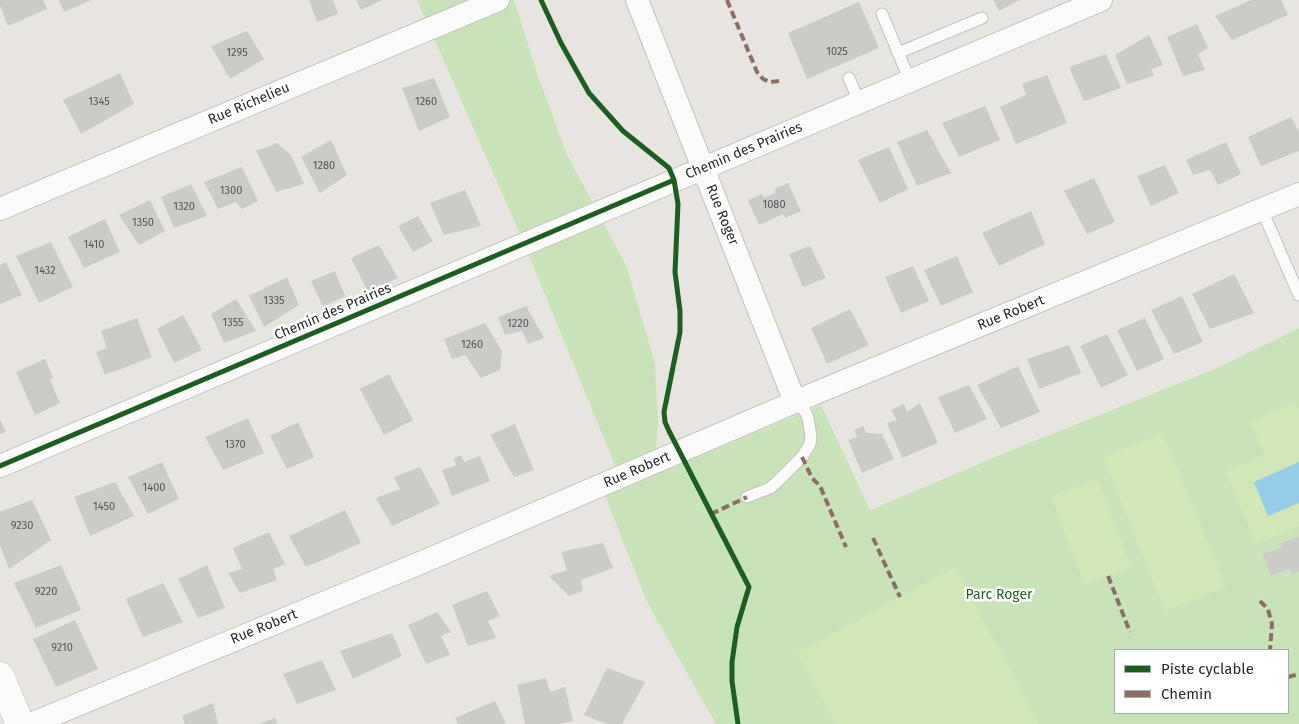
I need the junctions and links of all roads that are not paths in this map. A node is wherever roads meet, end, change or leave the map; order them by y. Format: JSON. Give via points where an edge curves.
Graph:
{"nodes":[{"id":1,"x":498,"y":0,"type":"edge"},
{"id":2,"x":636,"y":0,"type":"edge"},
{"id":3,"x":1101,"y":0,"type":"edge"},
{"id":4,"x":882,"y":14,"type":"dead end"},
{"id":5,"x":982,"y":18,"type":"dead end"},
{"id":6,"x":898,"y":53,"type":"junction"},
{"id":7,"x":848,"y":78,"type":"dead end"},
{"id":8,"x":910,"y":81,"type":"junction"},
{"id":9,"x":859,"y":102,"type":"junction"},
{"id":10,"x":703,"y":168,"type":"junction"},
{"id":11,"x":1299,"y":194,"type":"edge"},
{"id":12,"x":0,"y":209,"type":"edge"},
{"id":13,"x":1262,"y":210,"type":"junction"},
{"id":14,"x":1299,"y":295,"type":"edge"},
{"id":15,"x":795,"y":402,"type":"junction"},
{"id":16,"x":0,"y":466,"type":"edge"},
{"id":17,"x":746,"y":497,"type":"dead end"},
{"id":18,"x":0,"y":676,"type":"edge"},
{"id":19,"x":20,"y":724,"type":"edge"},
{"id":20,"x":31,"y":724,"type":"edge"}],
"edges":[{"from":1,"to":12,"type":"street","name":"Rue Richelieu"},
{"from":2,"to":10,"type":"street","name":"Rue Roger"},
{"from":3,"to":8,"type":"street","name":"Chemin des Prairies"},
{"from":4,"to":6,"type":"lane"},
{"from":5,"to":6,"type":"lane"},
{"from":6,"to":8,"type":"lane"},
{"from":7,"to":9,"type":"lane"},
{"from":8,"to":9,"type":"street","name":"Chemin des Prairies"},
{"from":9,"to":10,"type":"street","name":"Chemin des Prairies"},
{"from":10,"to":15,"type":"street","name":"Rue Roger"},
{"from":10,"to":16,"type":"street","name":"Chemin des Prairies"},
{"from":11,"to":13,"type":"street","name":"Rue Robert"},
{"from":13,"to":14,"type":"lane"},
{"from":13,"to":15,"type":"street","name":"Rue Robert"},
{"from":15,"to":17,"type":"lane","via":[[808,418],[810,444],[802,457],[770,488]]},
{"from":15,"to":20,"type":"street","name":"Rue Robert","via":[[425,561]]},
{"from":18,"to":19,"type":"street"}]}
